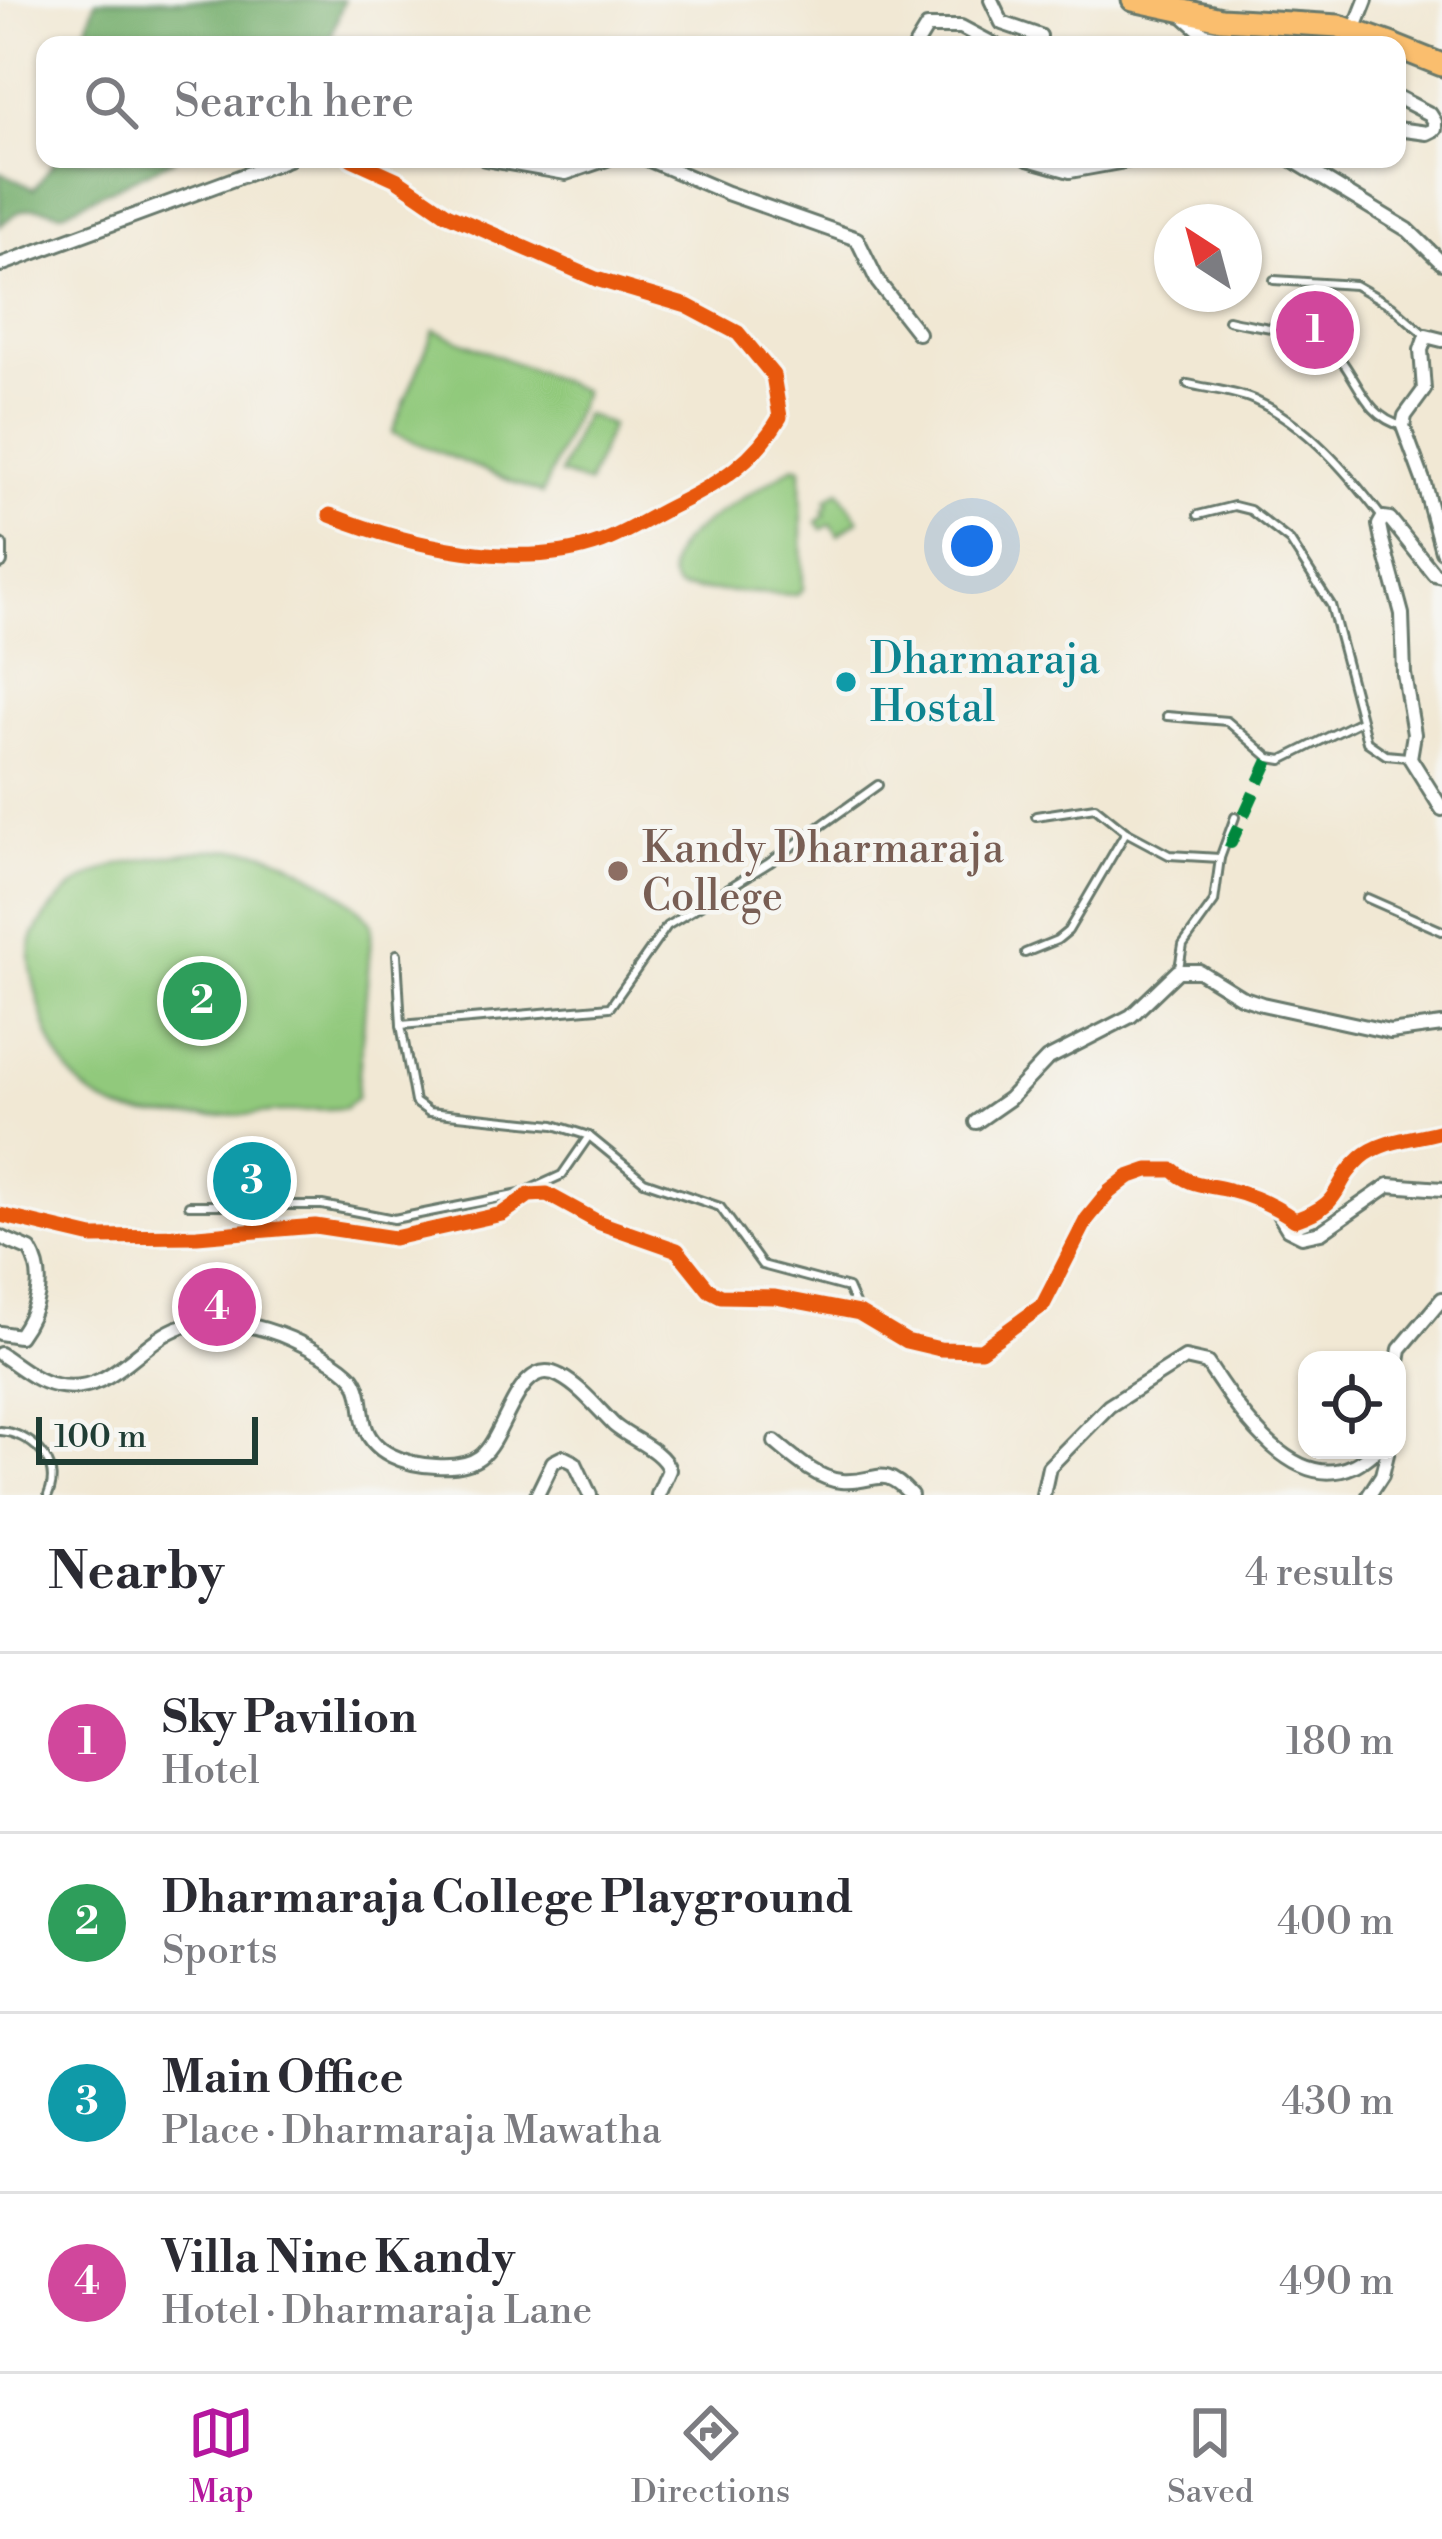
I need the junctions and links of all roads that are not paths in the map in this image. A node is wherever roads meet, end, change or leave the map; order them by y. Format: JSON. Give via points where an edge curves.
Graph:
{"nodes":[{"id":1,"x":991,"y":0,"type":"edge"},
{"id":2,"x":1133,"y":0,"type":"edge"},
{"id":3,"x":1366,"y":0,"type":"edge"},
{"id":4,"x":1177,"y":11,"type":"junction"},
{"id":5,"x":1355,"y":28,"type":"junction"},
{"id":6,"x":922,"y":36,"type":"edge"},
{"id":7,"x":978,"y":36,"type":"edge"},
{"id":8,"x":1040,"y":36,"type":"edge"},
{"id":9,"x":1215,"y":36,"type":"edge"},
{"id":10,"x":1373,"y":36,"type":"edge"},
{"id":11,"x":1406,"y":50,"type":"edge"},
{"id":12,"x":1442,"y":65,"type":"edge"},
{"id":13,"x":1406,"y":102,"type":"edge"},
{"id":14,"x":1406,"y":130,"type":"edge"},
{"id":15,"x":264,"y":168,"type":"edge"},
{"id":16,"x":372,"y":168,"type":"edge"},
{"id":17,"x":537,"y":168,"type":"edge"},
{"id":18,"x":581,"y":168,"type":"edge"},
{"id":19,"x":668,"y":168,"type":"edge"},
{"id":20,"x":1306,"y":168,"type":"edge"},
{"id":21,"x":1442,"y":263,"type":"edge"},
{"id":22,"x":0,"y":265,"type":"edge"},
{"id":23,"x":1274,"y":280,"type":"dead end"},
{"id":24,"x":1228,"y":320,"type":"dead end"},
{"id":25,"x":918,"y":333,"type":"dead end"},
{"id":26,"x":1426,"y":336,"type":"junction"},
{"id":27,"x":1442,"y":340,"type":"edge"},
{"id":28,"x":1188,"y":384,"type":"dead end"},
{"id":29,"x":1403,"y":426,"type":"junction"},
{"id":30,"x":330,"y":515,"type":"dead end"},
{"id":31,"x":1198,"y":515,"type":"dead end"},
{"id":32,"x":1383,"y":518,"type":"junction"},
{"id":33,"x":0,"y":546,"type":"edge"},
{"id":34,"x":1442,"y":551,"type":"edge"},
{"id":35,"x":0,"y":562,"type":"edge"},
{"id":36,"x":1442,"y":576,"type":"edge"},
{"id":37,"x":1167,"y":716,"type":"dead end"},
{"id":38,"x":1360,"y":721,"type":"junction"},
{"id":39,"x":1410,"y":758,"type":"junction"},
{"id":40,"x":878,"y":785,"type":"dead end"},
{"id":41,"x":1442,"y":809,"type":"edge"},
{"id":42,"x":1036,"y":816,"type":"dead end"},
{"id":43,"x":1235,"y":817,"type":"dead end"},
{"id":44,"x":1126,"y":832,"type":"junction"},
{"id":45,"x":1220,"y":858,"type":"junction"},
{"id":46,"x":1367,"y":898,"type":"dead end"},
{"id":47,"x":1442,"y":931,"type":"edge"},
{"id":48,"x":1025,"y":952,"type":"dead end"},
{"id":49,"x":397,"y":955,"type":"dead end"},
{"id":50,"x":1178,"y":971,"type":"junction"},
{"id":51,"x":401,"y":1025,"type":"junction"},
{"id":52,"x":1442,"y":1025,"type":"edge"},
{"id":53,"x":976,"y":1122,"type":"dead end"},
{"id":54,"x":1442,"y":1131,"type":"edge"},
{"id":55,"x":589,"y":1136,"type":"junction"},
{"id":56,"x":1442,"y":1189,"type":"edge"},
{"id":57,"x":1274,"y":1204,"type":"junction"},
{"id":58,"x":189,"y":1205,"type":"dead end"},
{"id":59,"x":0,"y":1215,"type":"edge"},
{"id":60,"x":0,"y":1237,"type":"edge"},
{"id":61,"x":1442,"y":1299,"type":"edge"},
{"id":62,"x":859,"y":1313,"type":"junction"},
{"id":63,"x":0,"y":1333,"type":"edge"},
{"id":64,"x":1400,"y":1351,"type":"edge"},
{"id":65,"x":0,"y":1354,"type":"edge"},
{"id":66,"x":0,"y":1431,"type":"edge"},
{"id":67,"x":775,"y":1442,"type":"dead end"},
{"id":68,"x":1364,"y":1459,"type":"edge"},
{"id":69,"x":1386,"y":1459,"type":"edge"},
{"id":70,"x":48,"y":1495,"type":"edge"},
{"id":71,"x":537,"y":1495,"type":"edge"},
{"id":72,"x":590,"y":1495,"type":"edge"},
{"id":73,"x":658,"y":1495,"type":"edge"},
{"id":74,"x":911,"y":1495,"type":"edge"},
{"id":75,"x":1043,"y":1495,"type":"edge"},
{"id":76,"x":1369,"y":1495,"type":"edge"}],
"edges":[{"from":1,"to":8,"type":"street","via":[[1002,23]]},
{"from":2,"to":4,"type":"highway"},
{"from":3,"to":5,"type":"street"},
{"from":4,"to":5,"type":"highway"},
{"from":4,"to":9,"type":"street"},
{"from":5,"to":10,"type":"highway"},
{"from":6,"to":7,"type":"street","via":[[927,27],[961,27]]},
{"from":11,"to":12,"type":"highway"},
{"from":13,"to":14,"type":"street","via":[[1436,122],[1427,133]]},
{"from":15,"to":22,"type":"street"},
{"from":16,"to":30,"type":"street","via":[[447,214],[738,333],[773,375],[781,417],[764,446],[721,482],[600,543],[468,553]]},
{"from":17,"to":18,"type":"street"},
{"from":19,"to":25,"type":"street","via":[[857,239]]},
{"from":20,"to":21,"type":"street","via":[[1408,230]]},
{"from":23,"to":26,"type":"lane","via":[[1354,285]]},
{"from":24,"to":29,"type":"lane","via":[[1324,342],[1369,405],[1385,422]]},
{"from":26,"to":27,"type":"street"},
{"from":26,"to":29,"type":"street","via":[[1424,390]]},
{"from":28,"to":32,"type":"lane","via":[[1250,398],[1282,415]]},
{"from":29,"to":34,"type":"street"},
{"from":31,"to":38,"type":"lane","via":[[1250,510],[1290,541],[1331,604]]},
{"from":32,"to":36,"type":"street"},
{"from":32,"to":39,"type":"street","via":[[1402,614]]},
{"from":33,"to":35,"type":"street"},
{"from":37,"to":38,"type":"lane","via":[[1227,721],[1282,760]]},
{"from":38,"to":39,"type":"lane","via":[[1367,742]]},
{"from":39,"to":41,"type":"street"},
{"from":40,"to":51,"type":"lane","via":[[667,926],[610,1007]]},
{"from":42,"to":44,"type":"lane","via":[[1095,807]]},
{"from":43,"to":45,"type":"lane"},
{"from":44,"to":45,"type":"lane","via":[[1169,855]]},
{"from":44,"to":48,"type":"lane","via":[[1068,931]]},
{"from":45,"to":50,"type":"lane","via":[[1214,902],[1183,945]]},
{"from":46,"to":47,"type":"lane"},
{"from":49,"to":51,"type":"lane"},
{"from":50,"to":52,"type":"street","via":[[1199,971],[1262,1004],[1390,1032]]},
{"from":50,"to":53,"type":"street","via":[[1131,1016],[1047,1059],[1010,1100]]},
{"from":51,"to":55,"type":"lane","via":[[409,1084],[429,1112]]},
{"from":54,"to":57,"type":"street","via":[[1362,1157],[1325,1210],[1295,1220]]},
{"from":55,"to":58,"type":"lane","via":[[562,1175],[520,1194],[394,1220],[322,1205]]},
{"from":55,"to":62,"type":"lane","via":[[644,1181],[720,1207],[762,1264],[848,1288]]},
{"from":56,"to":57,"type":"street","via":[[1389,1185],[1302,1237]]},
{"from":57,"to":62,"type":"street","via":[[1189,1184],[1173,1170],[1128,1177],[1087,1219],[1042,1304],[981,1350],[906,1341]]},
{"from":59,"to":62,"type":"street","via":[[93,1237],[315,1226],[394,1238],[502,1214],[529,1195],[548,1194],[677,1250],[721,1296]]},
{"from":60,"to":63,"type":"street","via":[[30,1250],[41,1277],[25,1329]]},
{"from":61,"to":64,"type":"street"},
{"from":65,"to":73,"type":"street","via":[[41,1381],[78,1387],[110,1378],[184,1325],[250,1327],[290,1339],[353,1379],[368,1436],[393,1456],[459,1466],[484,1455],[520,1390],[549,1371],[665,1461]]},
{"from":66,"to":70,"type":"lane","via":[[20,1432],[46,1455]]},
{"from":67,"to":74,"type":"street","via":[[840,1482],[884,1474]]},
{"from":68,"to":75,"type":"street","via":[[1318,1470],[1279,1454],[1207,1363],[1185,1358],[1109,1406],[1048,1467]]},
{"from":69,"to":76,"type":"street"},
{"from":71,"to":72,"type":"street","via":[[563,1457],[575,1463]]}]}
